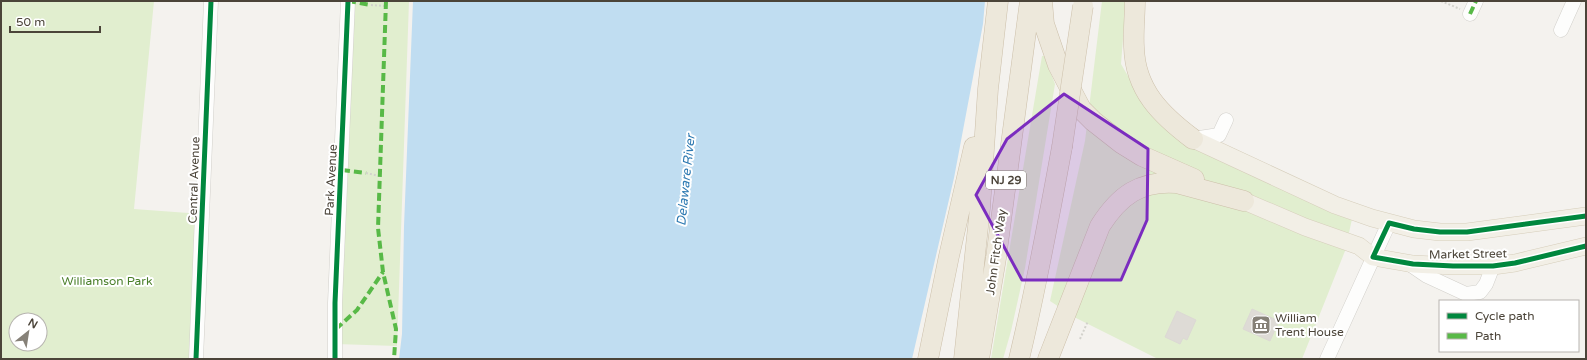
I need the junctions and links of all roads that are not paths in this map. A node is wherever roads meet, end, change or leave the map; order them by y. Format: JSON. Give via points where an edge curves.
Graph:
{"nodes":[{"id":1,"x":211,"y":1,"type":"edge"},
{"id":2,"x":341,"y":1,"type":"edge"},
{"id":3,"x":348,"y":1,"type":"edge"},
{"id":4,"x":998,"y":1,"type":"edge"},
{"id":5,"x":1030,"y":1,"type":"edge"},
{"id":6,"x":1042,"y":1,"type":"edge"},
{"id":7,"x":1135,"y":1,"type":"edge"},
{"id":8,"x":1476,"y":1,"type":"edge"},
{"id":9,"x":1574,"y":1,"type":"edge"},
{"id":10,"x":1083,"y":3,"type":"edge"},
{"id":11,"x":1470,"y":14,"type":"road end"},
{"id":12,"x":1561,"y":30,"type":"dead end"},
{"id":13,"x":988,"y":89,"type":"junction"},
{"id":14,"x":1226,"y":120,"type":"dead end"},
{"id":15,"x":1193,"y":139,"type":"junction"},
{"id":16,"x":1244,"y":201,"type":"junction"},
{"id":17,"x":1586,"y":216,"type":"edge"},
{"id":18,"x":1389,"y":223,"type":"junction"},
{"id":19,"x":1586,"y":246,"type":"edge"},
{"id":20,"x":1373,"y":257,"type":"junction"},
{"id":21,"x":1408,"y":263,"type":"junction"},
{"id":22,"x":1492,"y":266,"type":"junction"},
{"id":23,"x":196,"y":359,"type":"edge"},
{"id":24,"x":335,"y":359,"type":"edge"},
{"id":25,"x":928,"y":359,"type":"edge"},
{"id":26,"x":964,"y":359,"type":"edge"},
{"id":27,"x":979,"y":359,"type":"edge"},
{"id":28,"x":1018,"y":359,"type":"edge"},
{"id":29,"x":1048,"y":359,"type":"edge"},
{"id":30,"x":1327,"y":359,"type":"edge"}],
"edges":[{"from":1,"to":23,"type":"street","name":"Central Avenue"},
{"from":2,"to":3,"type":"street"},
{"from":3,"to":24,"type":"street","name":"Park Avenue","via":[[335,303]]},
{"from":4,"to":13,"type":"highway"},
{"from":5,"to":27,"type":"highway","name":"John Fitch Way","number":"NJ 29","via":[[996,258]]},
{"from":6,"to":16,"type":"highway","via":[[1044,24],[1058,65],[1081,109],[1093,121],[1106,133],[1142,156]]},
{"from":7,"to":15,"type":"highway","via":[[1135,61],[1143,85],[1157,108]]},
{"from":8,"to":11,"type":"street"},
{"from":9,"to":12,"type":"street"},
{"from":10,"to":28,"type":"highway","bridge":true,"via":[[1062,147],[1036,285]]},
{"from":13,"to":25,"type":"highway"},
{"from":13,"to":26,"type":"highway","via":[[980,208]]},
{"from":14,"to":15,"type":"street","via":[[1219,135]]},
{"from":15,"to":18,"type":"main road","name":"Market Street","via":[[1335,205]]},
{"from":16,"to":20,"type":"main road","name":"Market Street","via":[[1359,246]]},
{"from":16,"to":29,"type":"highway","via":[[1166,182],[1151,183],[1126,195],[1100,226]]},
{"from":17,"to":18,"type":"main road","name":"Market Street","via":[[1467,232],[1440,232]]},
{"from":18,"to":20,"type":"street"},
{"from":19,"to":22,"type":"main road","name":"Market Street"},
{"from":20,"to":21,"type":"main road","name":"Market Street"},
{"from":20,"to":30,"type":"street"},
{"from":21,"to":22,"type":"main road","name":"Market Street"},
{"from":21,"to":22,"type":"street","via":[[1427,276],[1466,294],[1480,292],[1486,284]]}]}
